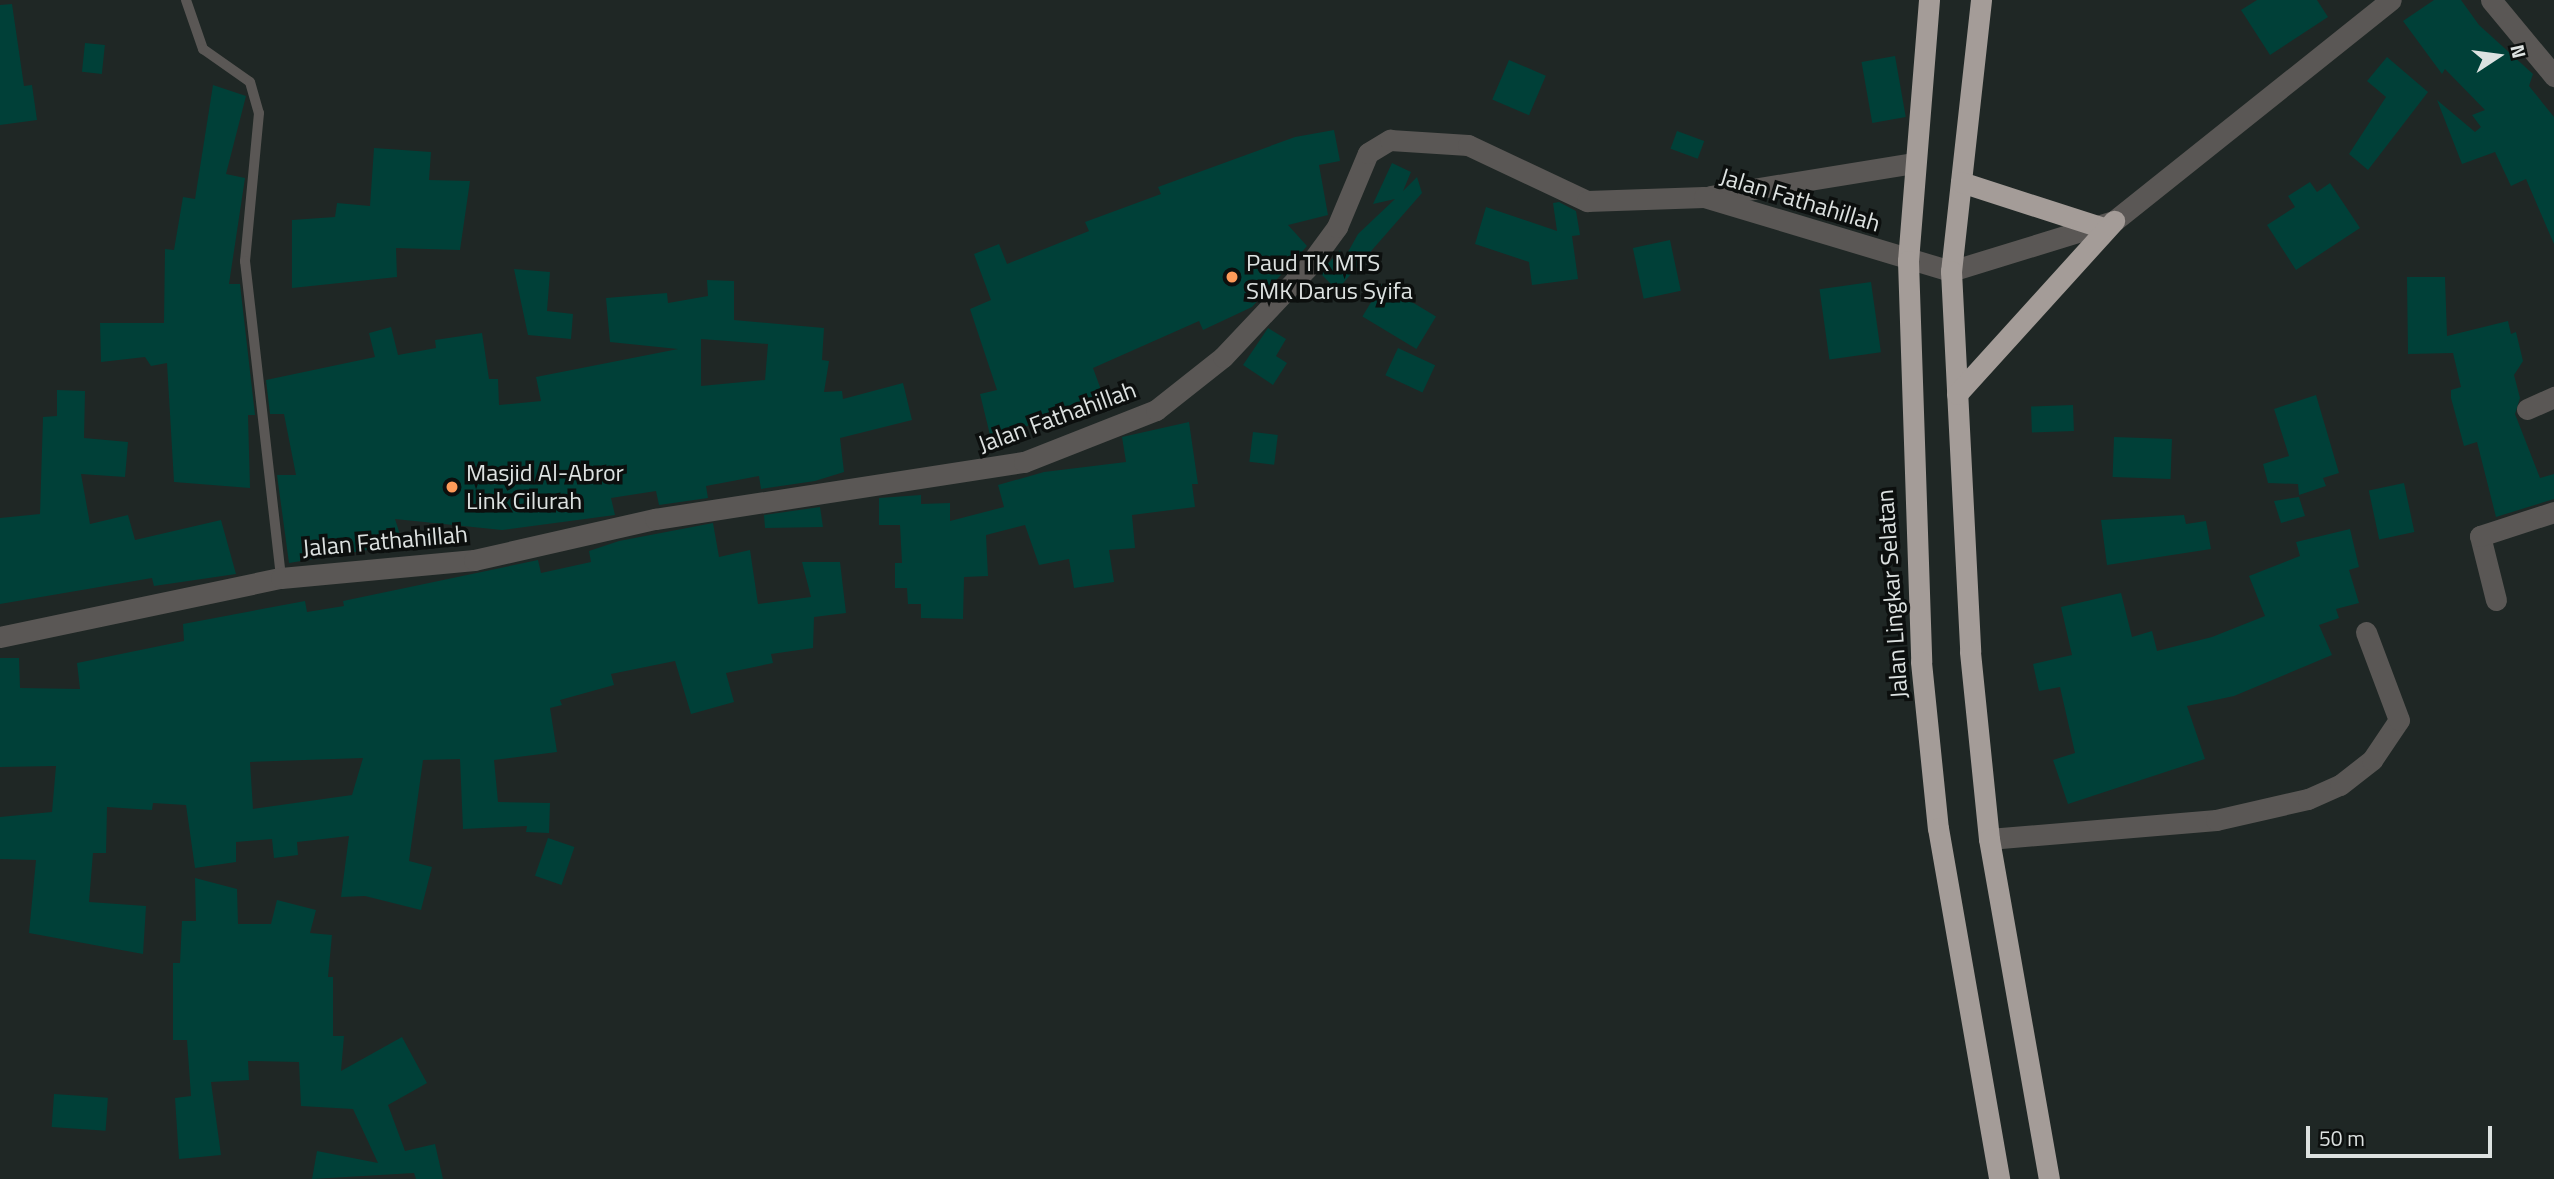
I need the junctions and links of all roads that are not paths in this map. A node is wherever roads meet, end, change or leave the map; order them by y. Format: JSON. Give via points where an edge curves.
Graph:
{"nodes":[{"id":1,"x":187,"y":0,"type":"edge"},
{"id":2,"x":1929,"y":0,"type":"edge"},
{"id":3,"x":1982,"y":0,"type":"edge"},
{"id":4,"x":2391,"y":0,"type":"edge"},
{"id":5,"x":2491,"y":0,"type":"edge"},
{"id":6,"x":2554,"y":76,"type":"edge"},
{"id":7,"x":1914,"y":163,"type":"junction"},
{"id":8,"x":1961,"y":182,"type":"junction"},
{"id":9,"x":1704,"y":197,"type":"junction"},
{"id":10,"x":2109,"y":225,"type":"junction"},
{"id":11,"x":1908,"y":261,"type":"junction"},
{"id":12,"x":1951,"y":271,"type":"junction"},
{"id":13,"x":1957,"y":394,"type":"junction"},
{"id":14,"x":2554,"y":397,"type":"edge"},
{"id":15,"x":2527,"y":409,"type":"dead end"},
{"id":16,"x":2554,"y":512,"type":"edge"},
{"id":17,"x":281,"y":578,"type":"junction"},
{"id":18,"x":2496,"y":600,"type":"dead end"},
{"id":19,"x":2366,"y":632,"type":"dead end"},
{"id":20,"x":0,"y":637,"type":"edge"},
{"id":21,"x":1989,"y":839,"type":"junction"},
{"id":22,"x":1999,"y":1179,"type":"edge"},
{"id":23,"x":2049,"y":1179,"type":"edge"}],
"edges":[{"from":1,"to":17,"type":"lane","via":[[203,49],[250,82],[259,113],[245,261]]},
{"from":2,"to":7,"type":"highway","name":"Jalan Lingkar Selatan"},
{"from":3,"to":8,"type":"highway"},
{"from":4,"to":10,"type":"street"},
{"from":5,"to":6,"type":"street"},
{"from":7,"to":9,"type":"street"},
{"from":7,"to":11,"type":"highway","name":"Jalan Lingkar Selatan"},
{"from":8,"to":10,"type":"highway"},
{"from":8,"to":12,"type":"highway"},
{"from":9,"to":11,"type":"street","name":"Jalan Fathahillah"},
{"from":9,"to":17,"type":"street","name":"Jalan Fathahillah","via":[[1587,201],[1468,145],[1377,143],[1337,227],[1307,268],[1178,397],[1114,429],[988,472],[655,519],[474,560]]},
{"from":10,"to":12,"type":"street"},
{"from":10,"to":13,"type":"highway"},
{"from":11,"to":12,"type":"street","name":"Jalan Fathahillah"},
{"from":11,"to":22,"type":"highway","name":"Jalan Lingkar Selatan","via":[[1921,662],[1938,828]]},
{"from":12,"to":13,"type":"highway"},
{"from":13,"to":21,"type":"highway","via":[[1970,652]]},
{"from":14,"to":15,"type":"street"},
{"from":16,"to":18,"type":"street","via":[[2480,536]]},
{"from":17,"to":20,"type":"street","name":"Jalan Fathahillah"},
{"from":19,"to":21,"type":"street","via":[[2399,720],[2372,760],[2340,785],[2308,799],[2216,820]]},
{"from":21,"to":23,"type":"highway"}]}
